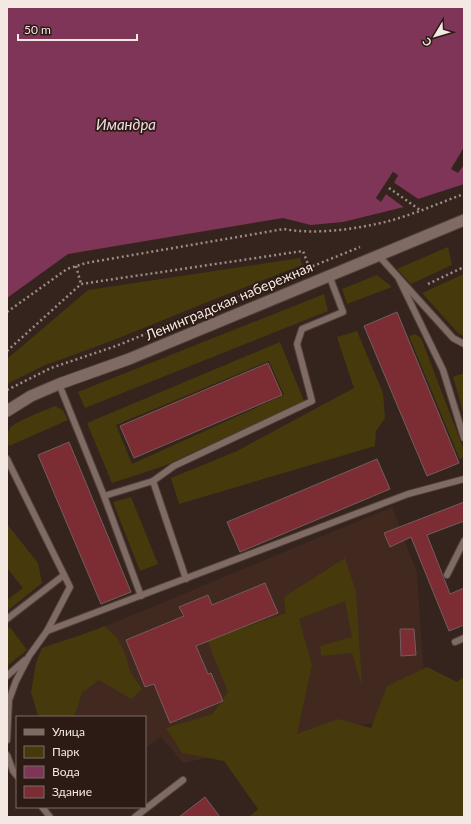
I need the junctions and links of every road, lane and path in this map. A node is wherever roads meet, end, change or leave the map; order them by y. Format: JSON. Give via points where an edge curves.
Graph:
{"nodes":[{"id":1,"x":389,"y":188,"type":"dead end"},
{"id":2,"x":464,"y":194,"type":"edge"},
{"id":3,"x":420,"y":210,"type":"junction"},
{"id":4,"x":464,"y":220,"type":"edge"},
{"id":5,"x":361,"y":247,"type":"dead end"},
{"id":6,"x":378,"y":256,"type":"junction"},
{"id":7,"x":76,"y":266,"type":"junction"},
{"id":8,"x":309,"y":267,"type":"junction"},
{"id":9,"x":464,"y":267,"type":"edge"},
{"id":10,"x":329,"y":275,"type":"junction"},
{"id":11,"x":399,"y":279,"type":"junction"},
{"id":12,"x":81,"y":284,"type":"junction"},
{"id":13,"x":428,"y":284,"type":"dead end"},
{"id":14,"x":7,"y":312,"type":"edge"},
{"id":15,"x":464,"y":344,"type":"edge"},
{"id":16,"x":7,"y":351,"type":"edge"},
{"id":17,"x":59,"y":384,"type":"junction"},
{"id":18,"x":7,"y":390,"type":"edge"},
{"id":19,"x":7,"y":411,"type":"edge"},
{"id":20,"x":464,"y":438,"type":"edge"},
{"id":21,"x":7,"y":459,"type":"edge"},
{"id":22,"x":464,"y":479,"type":"edge"},
{"id":23,"x":153,"y":481,"type":"junction"},
{"id":24,"x":104,"y":496,"type":"junction"},
{"id":25,"x":464,"y":541,"type":"edge"},
{"id":26,"x":64,"y":575,"type":"junction"},
{"id":27,"x":447,"y":575,"type":"dead end"},
{"id":28,"x":186,"y":579,"type":"junction"},
{"id":29,"x":141,"y":596,"type":"junction"},
{"id":30,"x":7,"y":619,"type":"edge"},
{"id":31,"x":47,"y":631,"type":"junction"},
{"id":32,"x":464,"y":638,"type":"edge"},
{"id":33,"x":455,"y":642,"type":"dead end"},
{"id":34,"x":29,"y":656,"type":"junction"},
{"id":35,"x":7,"y":676,"type":"edge"},
{"id":36,"x":7,"y":740,"type":"edge"},
{"id":37,"x":7,"y":755,"type":"edge"},
{"id":38,"x":9,"y":767,"type":"edge"},
{"id":39,"x":16,"y":775,"type":"edge"},
{"id":40,"x":183,"y":780,"type":"dead end"},
{"id":41,"x":43,"y":808,"type":"edge"},
{"id":42,"x":50,"y":817,"type":"edge"},
{"id":43,"x":135,"y":817,"type":"edge"}],
"edges":[{"from":1,"to":3,"type":"path"},
{"from":2,"to":3,"type":"path"},
{"from":3,"to":7,"type":"path","via":[[390,221],[364,226],[325,231],[298,232],[284,229]]},
{"from":4,"to":6,"type":"main road","name":"Ленинградская набережная"},
{"from":5,"to":8,"type":"path"},
{"from":6,"to":10,"type":"main road","name":"Ленинградская набережная"},
{"from":6,"to":11,"type":"lane"},
{"from":7,"to":12,"type":"path"},
{"from":7,"to":14,"type":"path","via":[[67,269]]},
{"from":8,"to":12,"type":"path","via":[[303,251]]},
{"from":8,"to":18,"type":"path","via":[[116,346],[51,368]]},
{"from":9,"to":13,"type":"path"},
{"from":10,"to":17,"type":"main road","name":"Ленинградская набережная","via":[[129,359]]},
{"from":10,"to":23,"type":"lane","via":[[343,312],[302,329],[297,344],[312,401],[174,466]]},
{"from":11,"to":15,"type":"lane","via":[[453,338]]},
{"from":11,"to":20,"type":"lane","via":[[443,370]]},
{"from":12,"to":16,"type":"path"},
{"from":17,"to":19,"type":"main road","name":"Ленинградская набережная","via":[[31,396]]},
{"from":17,"to":24,"type":"lane"},
{"from":21,"to":26,"type":"lane"},
{"from":22,"to":28,"type":"lane","via":[[408,494]]},
{"from":23,"to":24,"type":"lane"},
{"from":23,"to":28,"type":"lane"},
{"from":24,"to":29,"type":"lane"},
{"from":25,"to":27,"type":"lane"},
{"from":26,"to":30,"type":"lane"},
{"from":26,"to":31,"type":"lane","via":[[70,587]]},
{"from":28,"to":29,"type":"lane"},
{"from":29,"to":31,"type":"lane"},
{"from":31,"to":34,"type":"lane"},
{"from":32,"to":33,"type":"lane"},
{"from":34,"to":35,"type":"lane"},
{"from":34,"to":36,"type":"lane","via":[[16,681],[10,700]]},
{"from":37,"to":38,"type":"lane"},
{"from":38,"to":39,"type":"lane"},
{"from":40,"to":43,"type":"lane"},
{"from":41,"to":42,"type":"lane"}]}
